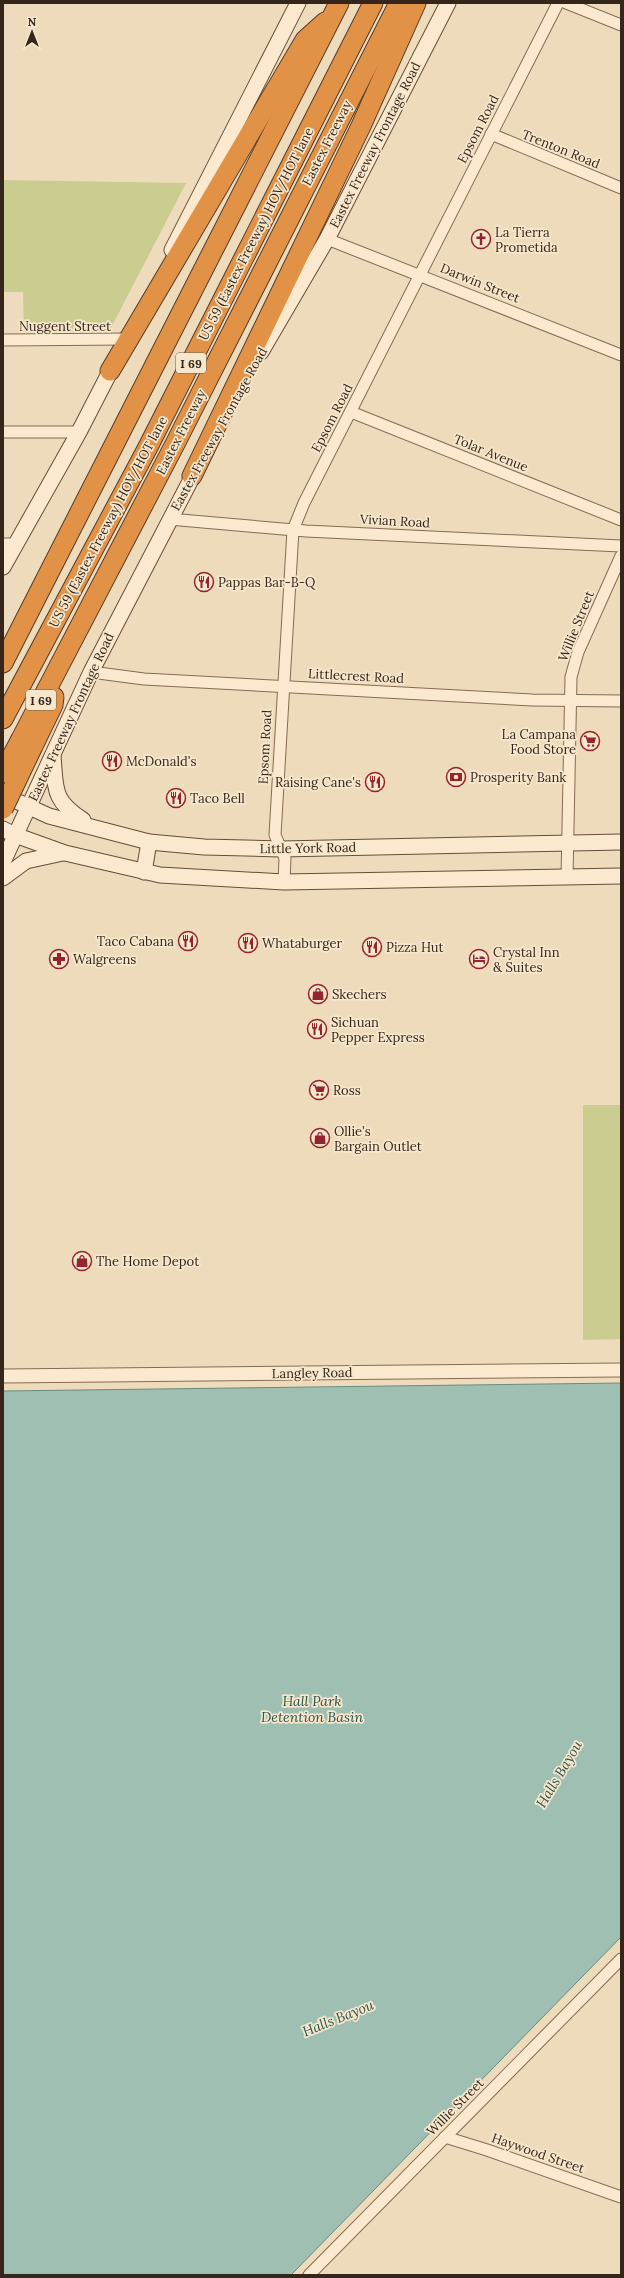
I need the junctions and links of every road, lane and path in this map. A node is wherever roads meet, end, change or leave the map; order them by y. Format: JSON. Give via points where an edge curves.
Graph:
{"nodes":[{"id":1,"x":298,"y":3,"type":"edge"},
{"id":2,"x":373,"y":3,"type":"edge"},
{"id":3,"x":399,"y":3,"type":"edge"},
{"id":4,"x":416,"y":3,"type":"edge"},
{"id":5,"x":448,"y":3,"type":"edge"},
{"id":6,"x":558,"y":3,"type":"edge"},
{"id":7,"x":566,"y":3,"type":"edge"},
{"id":8,"x":336,"y":9,"type":"edge"},
{"id":9,"x":621,"y":25,"type":"edge"},
{"id":10,"x":491,"y":134,"type":"junction"},
{"id":11,"x":621,"y":188,"type":"edge"},
{"id":12,"x":327,"y":239,"type":"junction"},
{"id":13,"x":421,"y":274,"type":"junction"},
{"id":14,"x":127,"y":339,"type":"junction"},
{"id":15,"x":3,"y":340,"type":"edge"},
{"id":16,"x":621,"y":355,"type":"edge"},
{"id":17,"x":110,"y":371,"type":"junction"},
{"id":18,"x":351,"y":412,"type":"junction"},
{"id":19,"x":3,"y":432,"type":"edge"},
{"id":20,"x":79,"y":432,"type":"junction"},
{"id":21,"x":192,"y":476,"type":"junction"},
{"id":22,"x":169,"y":519,"type":"junction"},
{"id":23,"x":621,"y":520,"type":"edge"},
{"id":24,"x":293,"y":530,"type":"junction"},
{"id":25,"x":9,"y":544,"type":"edge"},
{"id":26,"x":621,"y":546,"type":"edge"},
{"id":27,"x":621,"y":556,"type":"edge"},
{"id":28,"x":3,"y":567,"type":"edge"},
{"id":29,"x":3,"y":663,"type":"edge"},
{"id":30,"x":91,"y":672,"type":"junction"},
{"id":31,"x":283,"y":686,"type":"junction"},
{"id":32,"x":570,"y":701,"type":"junction"},
{"id":33,"x":621,"y":701,"type":"edge"},
{"id":34,"x":3,"y":719,"type":"edge"},
{"id":35,"x":27,"y":743,"type":"junction"},
{"id":36,"x":50,"y":761,"type":"junction"},
{"id":37,"x":3,"y":772,"type":"edge"},
{"id":38,"x":3,"y":794,"type":"edge"},
{"id":39,"x":29,"y":806,"type":"junction"},
{"id":40,"x":3,"y":809,"type":"edge"},
{"id":41,"x":96,"y":828,"type":"junction"},
{"id":42,"x":9,"y":832,"type":"edge"},
{"id":43,"x":149,"y":842,"type":"junction"},
{"id":44,"x":621,"y":842,"type":"edge"},
{"id":45,"x":569,"y":843,"type":"junction"},
{"id":46,"x":281,"y":849,"type":"junction"},
{"id":47,"x":65,"y":853,"type":"junction"},
{"id":48,"x":3,"y":862,"type":"edge"},
{"id":49,"x":144,"y":872,"type":"junction"},
{"id":50,"x":621,"y":876,"type":"edge"},
{"id":51,"x":3,"y":878,"type":"edge"},
{"id":52,"x":567,"y":878,"type":"junction"},
{"id":53,"x":284,"y":882,"type":"junction"},
{"id":54,"x":621,"y":1370,"type":"edge"},
{"id":55,"x":3,"y":1376,"type":"edge"},
{"id":56,"x":621,"y":1959,"type":"edge"},
{"id":57,"x":445,"y":2138,"type":"junction"},
{"id":58,"x":621,"y":2198,"type":"edge"},
{"id":59,"x":309,"y":2275,"type":"edge"}],
"edges":[{"from":1,"to":14,"type":"main road"},
{"from":2,"to":34,"type":"highway","name":"US 59 (Eastex Freeway) HOV/HOT lane","number":"I 69","via":[[148,447]]},
{"from":3,"to":35,"type":"highway","name":"Eastex Freeway","number":"I 69","via":[[61,662]]},
{"from":4,"to":21,"type":"highway","via":[[361,126]]},
{"from":5,"to":12,"type":"main road","name":"Eastex Freeway Frontage Road"},
{"from":6,"to":10,"type":"street","name":"Epsom Road"},
{"from":7,"to":9,"type":"street"},
{"from":8,"to":17,"type":"highway","via":[[305,40]]},
{"from":8,"to":29,"type":"highway","number":"I 69"},
{"from":10,"to":11,"type":"street","name":"Trenton Road"},
{"from":10,"to":13,"type":"street","name":"Epsom Road"},
{"from":12,"to":13,"type":"street","name":"Darwin Street"},
{"from":12,"to":21,"type":"main road","name":"Eastex Freeway Frontage Road","via":[[247,375]]},
{"from":13,"to":16,"type":"street","name":"Darwin Street"},
{"from":13,"to":18,"type":"street","name":"Epsom Road"},
{"from":14,"to":15,"type":"street","name":"Nuggent Street"},
{"from":14,"to":17,"type":"main road"},
{"from":17,"to":20,"type":"main road"},
{"from":18,"to":23,"type":"street","name":"Tolar Avenue"},
{"from":18,"to":24,"type":"street","name":"Epsom Road","via":[[304,503]]},
{"from":19,"to":20,"type":"street"},
{"from":20,"to":25,"type":"main road"},
{"from":21,"to":22,"type":"main road","name":"Eastex Freeway Frontage Road"},
{"from":22,"to":24,"type":"street","name":"Vivian Road"},
{"from":22,"to":30,"type":"main road","name":"Eastex Freeway Frontage Road"},
{"from":24,"to":26,"type":"street","name":"Vivian Road"},
{"from":24,"to":31,"type":"street","name":"Epsom Road"},
{"from":25,"to":28,"type":"main road"},
{"from":27,"to":32,"type":"street","name":"Willie Street","via":[[578,652],[571,677]]},
{"from":30,"to":31,"type":"street","name":"Littlecrest Road","via":[[142,678]]},
{"from":30,"to":36,"type":"main road","name":"Eastex Freeway Frontage Road"},
{"from":31,"to":32,"type":"street","name":"Littlecrest Road"},
{"from":31,"to":46,"type":"street","name":"Epsom Road","via":[[275,835]]},
{"from":32,"to":33,"type":"street","name":"Littlecrest Road"},
{"from":32,"to":45,"type":"street","name":"Willie Street"},
{"from":35,"to":37,"type":"highway","name":"Eastex Freeway","number":"I 69","bridge":true},
{"from":35,"to":40,"type":"highway","bridge":true},
{"from":36,"to":37,"type":"main road","via":[[37,774],[27,776]]},
{"from":36,"to":39,"type":"main road","name":"Eastex Freeway Frontage Road"},
{"from":36,"to":41,"type":"main road","via":[[58,797],[66,809]]},
{"from":38,"to":39,"type":"main road","name":"Little York Road"},
{"from":39,"to":41,"type":"main road","name":"Little York Road","via":[[45,814]]},
{"from":39,"to":42,"type":"main road","name":"Eastex Freeway Frontage Road"},
{"from":41,"to":43,"type":"main road","name":"Little York Road"},
{"from":42,"to":47,"type":"main road"},
{"from":42,"to":48,"type":"main road","name":"Eastex Freeway Frontage Road"},
{"from":43,"to":46,"type":"main road","name":"Little York Road","via":[[241,850]]},
{"from":43,"to":49,"type":"main road"},
{"from":44,"to":45,"type":"main road","name":"Little York Road"},
{"from":45,"to":46,"type":"main road","name":"Little York Road"},
{"from":45,"to":52,"type":"street","name":"Willie Street"},
{"from":46,"to":53,"type":"street","name":"Epsom Road","via":[[285,858]]},
{"from":47,"to":49,"type":"main road"},
{"from":47,"to":51,"type":"main road","via":[[26,861]]},
{"from":49,"to":53,"type":"main road"},
{"from":50,"to":52,"type":"main road"},
{"from":52,"to":53,"type":"main road"},
{"from":54,"to":55,"type":"street","name":"Langley Road"},
{"from":56,"to":57,"type":"street","name":"Willie Street"},
{"from":57,"to":58,"type":"street","name":"Haywood Street","via":[[487,2150]]},
{"from":57,"to":59,"type":"street","name":"Willie Street"}]}
